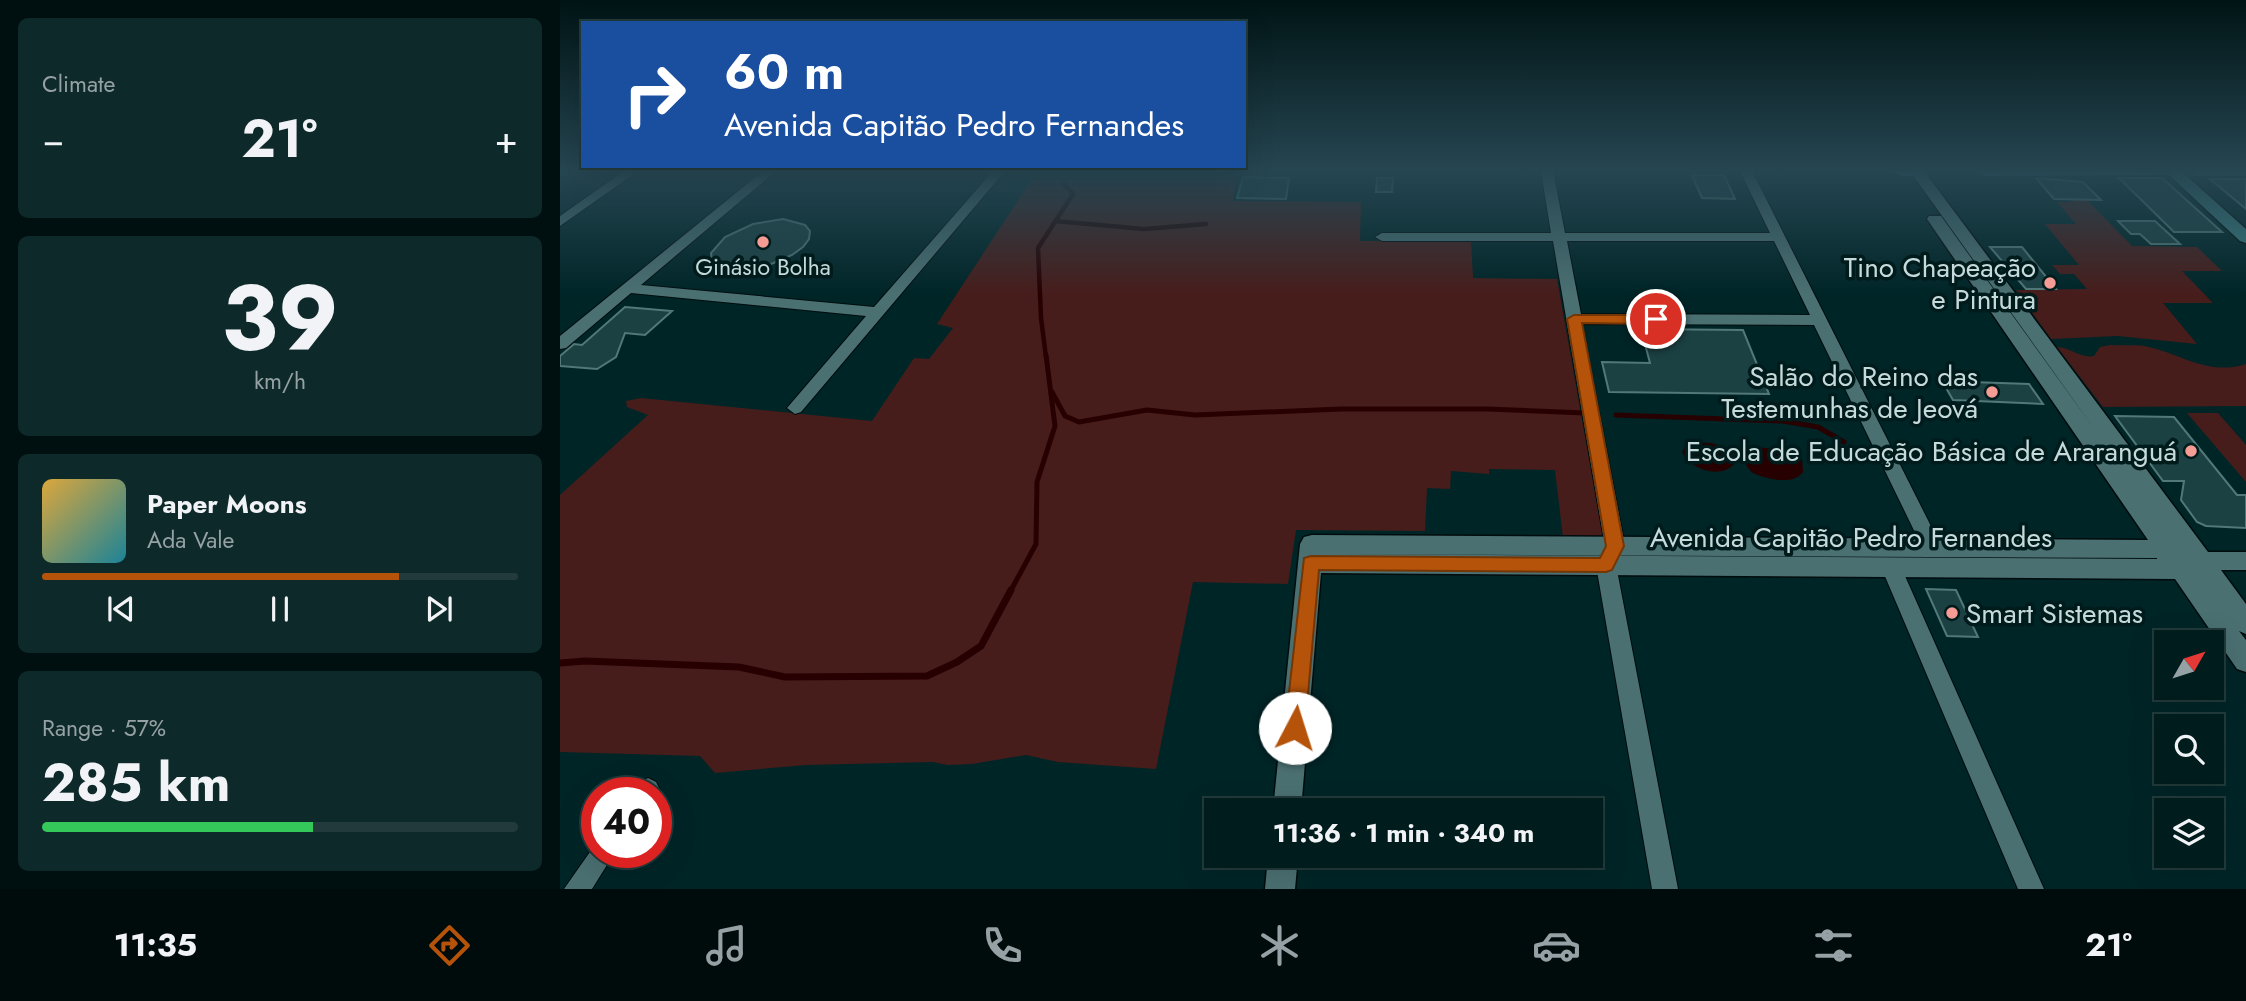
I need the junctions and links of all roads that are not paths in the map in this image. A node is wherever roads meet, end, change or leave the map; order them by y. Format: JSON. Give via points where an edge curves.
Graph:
{"nodes":[{"id":1,"x":720,"y":212,"type":"edge"},
{"id":2,"x":963,"y":212,"type":"edge"},
{"id":3,"x":1555,"y":212,"type":"edge"},
{"id":4,"x":1767,"y":212,"type":"edge"},
{"id":5,"x":1931,"y":212,"type":"edge"},
{"id":6,"x":1946,"y":212,"type":"edge"},
{"id":7,"x":2217,"y":212,"type":"edge"},
{"id":8,"x":1382,"y":237,"type":"dead end"},
{"id":9,"x":1559,"y":237,"type":"junction"},
{"id":10,"x":1779,"y":237,"type":"junction"},
{"id":11,"x":2246,"y":238,"type":"edge"},
{"id":12,"x":628,"y":288,"type":"junction"},
{"id":13,"x":878,"y":312,"type":"junction"},
{"id":14,"x":1574,"y":319,"type":"junction"},
{"id":15,"x":1819,"y":320,"type":"junction"},
{"id":16,"x":560,"y":344,"type":"edge"},
{"id":17,"x":796,"y":408,"type":"dead end"},
{"id":18,"x":1932,"y":548,"type":"junction"},
{"id":19,"x":1610,"y":555,"type":"junction"},
{"id":20,"x":2191,"y":560,"type":"junction"},
{"id":21,"x":2246,"y":561,"type":"edge"},
{"id":22,"x":1891,"y":567,"type":"junction"},
{"id":23,"x":2246,"y":623,"type":"edge"},
{"id":24,"x":2246,"y":661,"type":"edge"},
{"id":25,"x":1288,"y":798,"type":"edge"},
{"id":26,"x":592,"y":868,"type":"edge"},
{"id":27,"x":1282,"y":868,"type":"edge"},
{"id":28,"x":577,"y":889,"type":"edge"},
{"id":29,"x":1280,"y":889,"type":"edge"},
{"id":30,"x":1665,"y":889,"type":"edge"},
{"id":31,"x":2031,"y":889,"type":"edge"}],
"edges":[{"from":1,"to":12,"type":"street"},
{"from":2,"to":13,"type":"street"},
{"from":3,"to":9,"type":"street"},
{"from":4,"to":10,"type":"street"},
{"from":5,"to":20,"type":"street"},
{"from":6,"to":20,"type":"street"},
{"from":7,"to":11,"type":"main road"},
{"from":8,"to":9,"type":"street"},
{"from":9,"to":10,"type":"street"},
{"from":9,"to":14,"type":"street"},
{"from":10,"to":15,"type":"street"},
{"from":12,"to":13,"type":"street"},
{"from":12,"to":16,"type":"street"},
{"from":13,"to":17,"type":"street"},
{"from":14,"to":15,"type":"street"},
{"from":14,"to":19,"type":"street"},
{"from":15,"to":18,"type":"street"},
{"from":18,"to":19,"type":"street","name":"Avenida Capitão Pedro Fernandes"},
{"from":18,"to":20,"type":"street","name":"Avenida Capitão Pedro Fernandes"},
{"from":19,"to":22,"type":"street","name":"Avenida Capitão Pedro Fernandes"},
{"from":19,"to":25,"type":"street","name":"Avenida Capitão Pedro Fernandes","via":[[1311,553]]},
{"from":19,"to":30,"type":"street"},
{"from":20,"to":21,"type":"street","name":"Avenida Capitão Pedro Fernandes"},
{"from":20,"to":22,"type":"street","name":"Avenida Capitão Pedro Fernandes"},
{"from":20,"to":23,"type":"street"},
{"from":20,"to":24,"type":"street"},
{"from":22,"to":31,"type":"street"},
{"from":26,"to":28,"type":"street"},
{"from":27,"to":29,"type":"street"}]}
